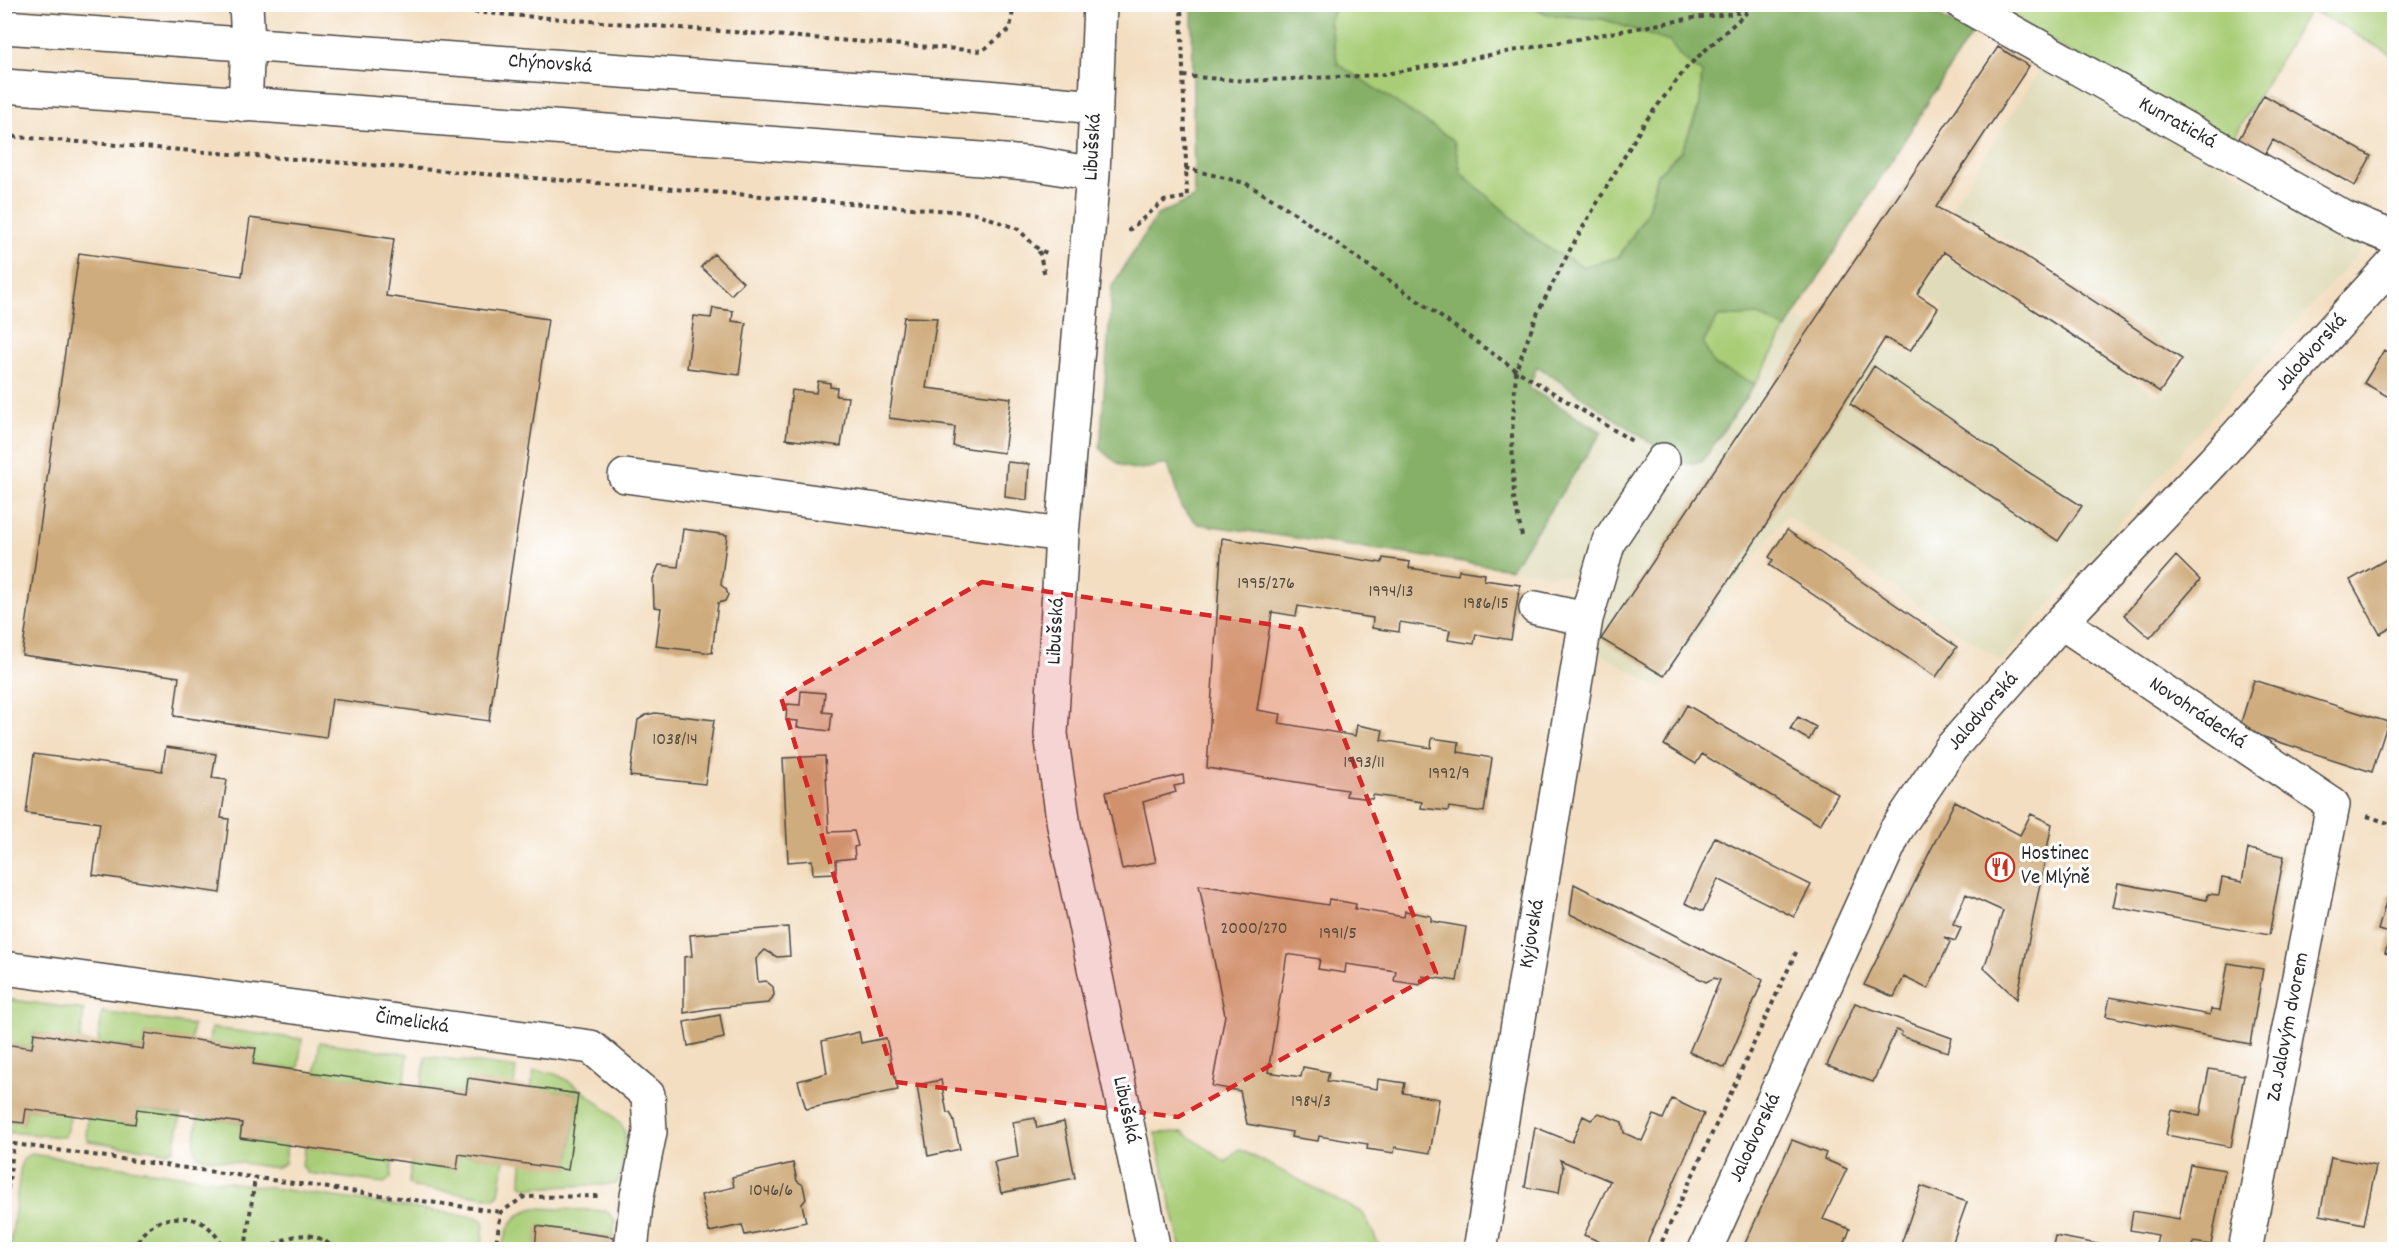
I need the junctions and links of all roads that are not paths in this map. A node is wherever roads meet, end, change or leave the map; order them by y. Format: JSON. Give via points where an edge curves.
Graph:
{"nodes":[{"id":1,"x":246,"y":4,"type":"edge"},
{"id":2,"x":1100,"y":4,"type":"edge"},
{"id":3,"x":1963,"y":4,"type":"edge"},
{"id":4,"x":4,"y":27,"type":"edge"},
{"id":5,"x":248,"y":43,"type":"junction"},
{"id":6,"x":4,"y":86,"type":"edge"},
{"id":7,"x":245,"y":105,"type":"junction"},
{"id":8,"x":1096,"y":107,"type":"junction"},
{"id":9,"x":1093,"y":174,"type":"junction"},
{"id":10,"x":2394,"y":238,"type":"edge"},
{"id":11,"x":2394,"y":262,"type":"edge"},
{"id":12,"x":1663,"y":460,"type":"road end"},
{"id":13,"x":625,"y":476,"type":"dead end"},
{"id":14,"x":1062,"y":535,"type":"junction"},
{"id":15,"x":1536,"y":608,"type":"dead end"},
{"id":16,"x":1586,"y":619,"type":"junction"},
{"id":17,"x":2061,"y":622,"type":"junction"},
{"id":18,"x":2333,"y":806,"type":"joint"},
{"id":19,"x":4,"y":968,"type":"edge"},
{"id":20,"x":631,"y":1250,"type":"edge"},
{"id":21,"x":1155,"y":1250,"type":"edge"},
{"id":22,"x":1480,"y":1250,"type":"edge"},
{"id":23,"x":1705,"y":1250,"type":"edge"},
{"id":24,"x":2245,"y":1250,"type":"edge"}],
"edges":[{"from":1,"to":5,"type":"street"},
{"from":2,"to":8,"type":"street","name":"Libušská"},
{"from":3,"to":10,"type":"street","name":"Kunratická","via":[[2345,218]]},
{"from":4,"to":5,"type":"street","name":"Chýnovská"},
{"from":5,"to":7,"type":"street"},
{"from":5,"to":8,"type":"street","name":"Chýnovská"},
{"from":6,"to":7,"type":"street"},
{"from":7,"to":9,"type":"street","via":[[993,160]]},
{"from":8,"to":9,"type":"street","name":"Libušská"},
{"from":9,"to":14,"type":"street","name":"Libušská"},
{"from":11,"to":17,"type":"street","name":"Jalodvorská"},
{"from":12,"to":16,"type":"street","name":"Kyjovská","via":[[1609,541]]},
{"from":13,"to":14,"type":"street"},
{"from":14,"to":21,"type":"street","name":"Libušská","via":[[1051,734],[1064,826]]},
{"from":15,"to":16,"type":"street"},
{"from":16,"to":22,"type":"street","name":"Kyjovská"},
{"from":17,"to":18,"type":"street","name":"Novohrádecká"},
{"from":17,"to":23,"type":"street","name":"Jalodvorská","via":[[1951,748],[1896,830]]},
{"from":18,"to":24,"type":"street","name":"Za Jalovým dvorem"},
{"from":19,"to":20,"type":"street","name":"Čimelická","via":[[591,1047],[648,1095],[650,1132]]}]}
